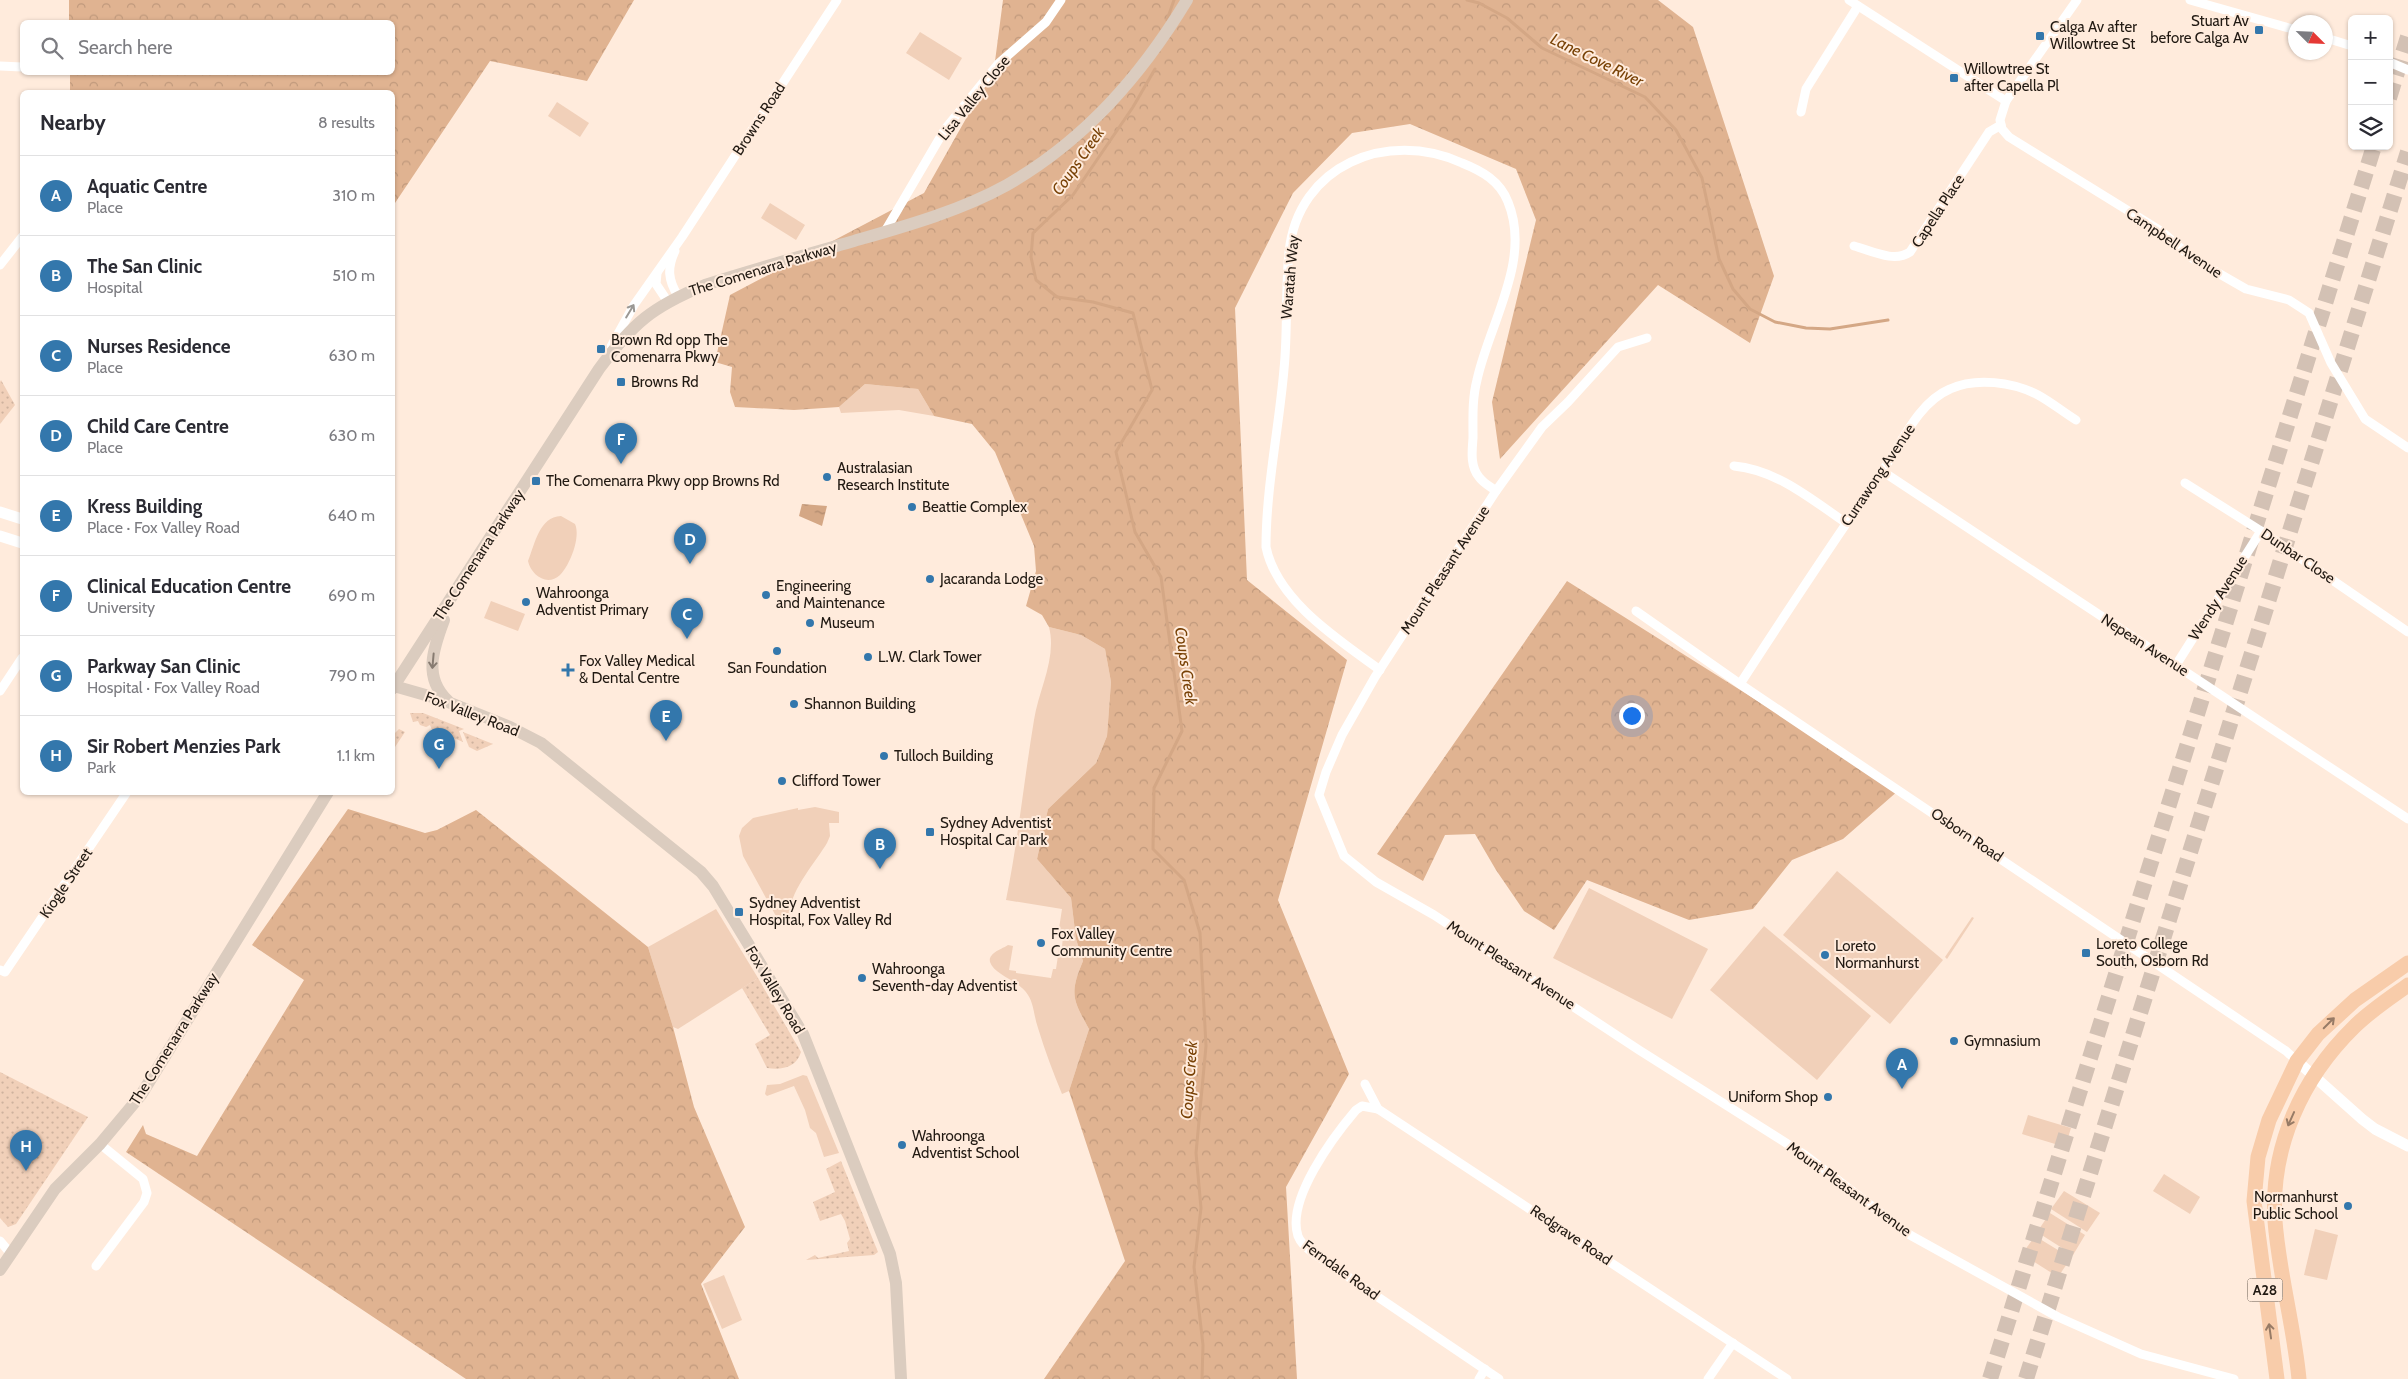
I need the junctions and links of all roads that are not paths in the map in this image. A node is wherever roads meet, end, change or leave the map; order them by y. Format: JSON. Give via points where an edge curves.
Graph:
{"nodes":[{"id":1,"x":837,"y":0,"type":"edge"},
{"id":2,"x":1061,"y":0,"type":"edge"},
{"id":3,"x":1187,"y":0,"type":"edge"},
{"id":4,"x":1849,"y":0,"type":"edge"},
{"id":5,"x":2077,"y":0,"type":"edge"},
{"id":6,"x":2190,"y":0,"type":"edge"},
{"id":7,"x":1858,"y":6,"type":"junction"},
{"id":8,"x":2288,"y":28,"type":"edge"},
{"id":9,"x":2333,"y":40,"type":"edge"},
{"id":10,"x":2348,"y":45,"type":"edge"},
{"id":11,"x":2393,"y":64,"type":"edge"},
{"id":12,"x":0,"y":66,"type":"edge"},
{"id":13,"x":20,"y":66,"type":"edge"},
{"id":14,"x":2408,"y":70,"type":"edge"},
{"id":15,"x":2006,"y":101,"type":"junction"},
{"id":16,"x":1801,"y":112,"type":"dead end"},
{"id":17,"x":2001,"y":125,"type":"junction"},
{"id":18,"x":884,"y":233,"type":"junction"},
{"id":19,"x":682,"y":237,"type":"junction"},
{"id":20,"x":20,"y":240,"type":"edge"},
{"id":21,"x":1854,"y":246,"type":"dead end"},
{"id":22,"x":0,"y":265,"type":"edge"},
{"id":23,"x":657,"y":270,"type":"junction"},
{"id":24,"x":673,"y":299,"type":"junction"},
{"id":25,"x":1647,"y":338,"type":"dead end"},
{"id":26,"x":599,"y":369,"type":"junction"},
{"id":27,"x":2076,"y":420,"type":"dead end"},
{"id":28,"x":2408,"y":448,"type":"edge"},
{"id":29,"x":1734,"y":466,"type":"dead end"},
{"id":30,"x":1882,"y":471,"type":"junction"},
{"id":31,"x":2186,"y":483,"type":"dead end"},
{"id":32,"x":1496,"y":491,"type":"junction"},
{"id":33,"x":0,"y":512,"type":"edge"},
{"id":34,"x":20,"y":518,"type":"edge"},
{"id":35,"x":1846,"y":523,"type":"junction"},
{"id":36,"x":2261,"y":531,"type":"junction"},
{"id":37,"x":0,"y":536,"type":"edge"},
{"id":38,"x":20,"y":541,"type":"edge"},
{"id":39,"x":452,"y":598,"type":"junction"},
{"id":40,"x":1636,"y":611,"type":"dead end"},
{"id":41,"x":2408,"y":632,"type":"edge"},
{"id":42,"x":20,"y":661,"type":"edge"},
{"id":43,"x":2176,"y":665,"type":"junction"},
{"id":44,"x":1380,"y":670,"type":"junction"},
{"id":45,"x":395,"y":684,"type":"edge"},
{"id":46,"x":1740,"y":684,"type":"junction"},
{"id":47,"x":395,"y":688,"type":"edge"},
{"id":48,"x":0,"y":691,"type":"edge"},
{"id":49,"x":449,"y":703,"type":"junction"},
{"id":50,"x":124,"y":795,"type":"edge"},
{"id":51,"x":326,"y":795,"type":"edge"},
{"id":52,"x":2408,"y":819,"type":"edge"},
{"id":53,"x":2408,"y":963,"type":"edge"},
{"id":54,"x":2,"y":971,"type":"edge"},
{"id":55,"x":2408,"y":985,"type":"edge"},
{"id":56,"x":2297,"y":1061,"type":"junction"},
{"id":57,"x":2314,"y":1076,"type":"junction"},
{"id":58,"x":1365,"y":1084,"type":"dead end"},
{"id":59,"x":1378,"y":1109,"type":"junction"},
{"id":60,"x":100,"y":1144,"type":"junction"},
{"id":61,"x":2408,"y":1146,"type":"edge"},
{"id":62,"x":0,"y":1241,"type":"edge"},
{"id":63,"x":11,"y":1254,"type":"junction"},
{"id":64,"x":96,"y":1266,"type":"dead end"},
{"id":65,"x":0,"y":1270,"type":"edge"},
{"id":66,"x":1733,"y":1342,"type":"junction"},
{"id":67,"x":1485,"y":1369,"type":"junction"},
{"id":68,"x":901,"y":1379,"type":"edge"},
{"id":69,"x":1479,"y":1379,"type":"edge"},
{"id":70,"x":1499,"y":1379,"type":"edge"},
{"id":71,"x":1708,"y":1379,"type":"edge"},
{"id":72,"x":1787,"y":1379,"type":"edge"},
{"id":73,"x":2234,"y":1379,"type":"edge"},
{"id":74,"x":2277,"y":1379,"type":"edge"},
{"id":75,"x":2298,"y":1379,"type":"edge"}],
"edges":[{"from":1,"to":19,"type":"street","name":"Browns Road"},
{"from":2,"to":18,"type":"street","name":"Lisa Valley Close","via":[[1046,22],[998,64],[945,129]]},
{"from":3,"to":18,"type":"main road","name":"The Comenarra Parkway","via":[[1124,89],[1103,113],[1063,145],[1005,186]]},
{"from":4,"to":7,"type":"street"},
{"from":5,"to":15,"type":"street"},
{"from":6,"to":8,"type":"street"},
{"from":7,"to":15,"type":"street"},
{"from":7,"to":16,"type":"street","via":[[1806,89]]},
{"from":9,"to":10,"type":"street"},
{"from":11,"to":14,"type":"street"},
{"from":12,"to":13,"type":"street"},
{"from":15,"to":17,"type":"street","via":[[2000,114]]},
{"from":17,"to":21,"type":"street","name":"Capella Place","via":[[1989,132],[1910,252],[1899,258]]},
{"from":17,"to":28,"type":"street","name":"Campbell Avenue","via":[[2009,137],[2161,231],[2192,258],[2246,289],[2289,300],[2309,312],[2331,363],[2365,419]]},
{"from":18,"to":24,"type":"main road","name":"The Comenarra Parkway","via":[[741,273]]},
{"from":19,"to":23,"type":"street","name":"Browns Road"},
{"from":19,"to":24,"type":"street","name":"Browns Road","via":[[668,273]]},
{"from":20,"to":22,"type":"street"},
{"from":23,"to":24,"type":"street","via":[[656,284]]},
{"from":26,"to":23,"type":"street","name":"Browns Road","one_way":true},
{"from":24,"to":26,"type":"main road","name":"The Comenarra Parkway","via":[[641,319]]},
{"from":25,"to":32,"type":"street","name":"Mount Pleasant Avenue","via":[[1618,347],[1542,427]]},
{"from":26,"to":39,"type":"main road","name":"The Comenarra Parkway"},
{"from":27,"to":30,"type":"street","name":"Currawong Avenue","via":[[2026,390],[1982,382],[1959,386],[1929,402]]},
{"from":29,"to":35,"type":"street","via":[[1774,476]]},
{"from":30,"to":35,"type":"street","name":"Currawong Avenue"},
{"from":30,"to":43,"type":"street","name":"Nepean Avenue"},
{"from":31,"to":36,"type":"street","name":"Dunbar Close"},
{"from":32,"to":44,"type":"street","name":"Mount Pleasant Avenue"},
{"from":32,"to":44,"type":"street","name":"Waratah Way","via":[[1479,477],[1473,464],[1474,405],[1477,378],[1506,292],[1515,250],[1514,217],[1507,199],[1489,177],[1433,153],[1396,149],[1361,157],[1325,179],[1299,213],[1291,237],[1284,365],[1266,547],[1269,562],[1300,607],[1322,628]]},
{"from":33,"to":34,"type":"street"},
{"from":35,"to":46,"type":"street","name":"Currawong Avenue"},
{"from":36,"to":41,"type":"street","name":"Dunbar Close"},
{"from":36,"to":43,"type":"street","name":"Wendy Avenue"},
{"from":37,"to":38,"type":"street"},
{"from":39,"to":45,"type":"main road","name":"The Comenarra Parkway"},
{"from":39,"to":49,"type":"main road","one_way":true,"via":[[432,664],[435,686]]},
{"from":40,"to":46,"type":"street","name":"Osborn Road"},
{"from":42,"to":48,"type":"street"},
{"from":43,"to":52,"type":"street","name":"Nepean Avenue"},
{"from":44,"to":73,"type":"street","name":"Mount Pleasant Avenue","via":[[1342,736],[1319,795],[1344,856],[1376,882],[1434,914],[1805,1155],[1910,1235],[2058,1317],[2141,1354]]},
{"from":46,"to":56,"type":"street","name":"Osborn Road"},
{"from":47,"to":49,"type":"main road","name":"Fox Valley Road"},
{"from":49,"to":68,"type":"main road","name":"Fox Valley Road","via":[[541,743],[701,872],[713,886],[803,1034],[890,1254],[896,1282]]},
{"from":50,"to":54,"type":"street","name":"Kiogle Street"},
{"from":51,"to":60,"type":"main road","name":"The Comenarra Parkway","via":[[141,1095]]},
{"from":56,"to":53,"type":"highway","number":"A28","one_way":true,"via":[[2338,1014]]},
{"from":55,"to":57,"type":"highway","number":"A28","via":[[2356,1026]]},
{"from":56,"to":57,"type":"street"},
{"from":74,"to":56,"type":"highway","number":"A28","one_way":true,"via":[[2254,1202],[2258,1157],[2269,1120]]},
{"from":57,"to":61,"type":"street","via":[[2375,1129]]},
{"from":57,"to":75,"type":"highway","number":"A28","one_way":true,"via":[[2288,1128],[2278,1163],[2275,1201],[2277,1240]]},
{"from":58,"to":59,"type":"street","name":"Redgrave Road"},
{"from":59,"to":66,"type":"street","name":"Redgrave Road"},
{"from":59,"to":67,"type":"street","name":"Ferndale Road","via":[[1362,1106],[1356,1110],[1314,1171],[1301,1198],[1297,1235],[1313,1253]]},
{"from":60,"to":63,"type":"main road","name":"The Comenarra Parkway","via":[[55,1189]]},
{"from":60,"to":64,"type":"street","via":[[143,1179],[147,1193],[144,1202]]},
{"from":62,"to":63,"type":"street"},
{"from":63,"to":65,"type":"main road","name":"The Comenarra Parkway"},
{"from":66,"to":71,"type":"street"},
{"from":66,"to":72,"type":"street","name":"Redgrave Road"},
{"from":67,"to":69,"type":"street"},
{"from":67,"to":70,"type":"street","name":"Ferndale Road"}]}
